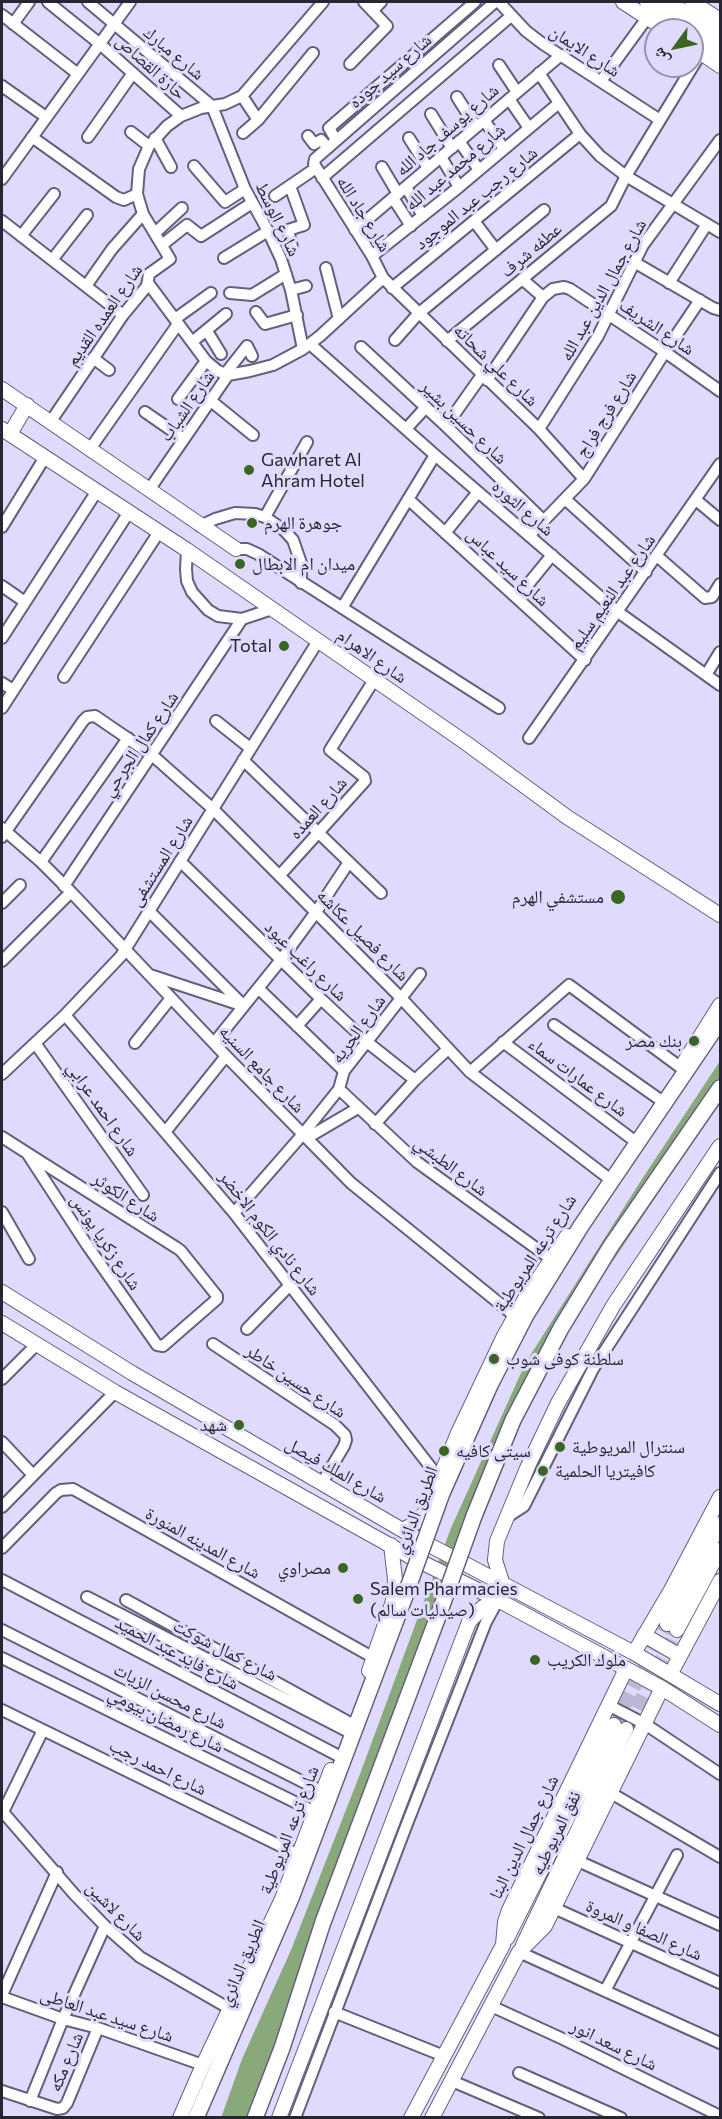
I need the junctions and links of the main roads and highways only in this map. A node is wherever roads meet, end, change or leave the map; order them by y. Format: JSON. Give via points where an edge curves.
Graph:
{"nodes":[{"id":1,"x":623,"y":2,"type":"edge"},
{"id":2,"x":647,"y":2,"type":"edge"},
{"id":3,"x":669,"y":2,"type":"edge"},
{"id":4,"x":692,"y":2,"type":"edge"},
{"id":5,"x":647,"y":18,"type":"edge"},
{"id":6,"x":671,"y":18,"type":"edge"},
{"id":7,"x":720,"y":20,"type":"edge"},
{"id":8,"x":720,"y":35,"type":"edge"},
{"id":9,"x":704,"y":40,"type":"edge"},
{"id":10,"x":720,"y":51,"type":"edge"},
{"id":11,"x":704,"y":55,"type":"edge"},
{"id":12,"x":720,"y":66,"type":"edge"},
{"id":13,"x":2,"y":389,"type":"edge"},
{"id":14,"x":27,"y":405,"type":"junction"},
{"id":15,"x":6,"y":431,"type":"edge"},
{"id":16,"x":236,"y":549,"type":"road end"},
{"id":17,"x":720,"y":915,"type":"edge"},
{"id":18,"x":720,"y":1005,"type":"edge"},
{"id":19,"x":720,"y":1021,"type":"edge"},
{"id":20,"x":720,"y":1088,"type":"edge"},
{"id":21,"x":720,"y":1146,"type":"edge"},
{"id":22,"x":2,"y":1292,"type":"edge"},
{"id":23,"x":2,"y":1323,"type":"edge"},
{"id":24,"x":720,"y":1497,"type":"edge"},
{"id":25,"x":720,"y":1524,"type":"edge"},
{"id":26,"x":403,"y":1530,"type":"junction"},
{"id":27,"x":391,"y":1545,"type":"junction"},
{"id":28,"x":720,"y":1550,"type":"edge"},
{"id":29,"x":720,"y":1581,"type":"edge"},
{"id":30,"x":502,"y":1582,"type":"junction"},
{"id":31,"x":498,"y":1600,"type":"junction"},
{"id":32,"x":716,"y":1602,"type":"edge"},
{"id":33,"x":644,"y":1635,"type":"junction"},
{"id":34,"x":634,"y":1653,"type":"junction"},
{"id":35,"x":680,"y":1656,"type":"junction"},
{"id":36,"x":626,"y":1669,"type":"junction"},
{"id":37,"x":671,"y":1673,"type":"junction"},
{"id":38,"x":662,"y":1688,"type":"junction"},
{"id":39,"x":720,"y":1704,"type":"edge"},
{"id":40,"x":720,"y":1725,"type":"edge"},
{"id":41,"x":503,"y":1945,"type":"junction"},
{"id":42,"x":519,"y":1952,"type":"junction"},
{"id":43,"x":295,"y":2077,"type":"junction"},
{"id":44,"x":308,"y":2083,"type":"road end"},
{"id":45,"x":180,"y":2118,"type":"edge"},
{"id":46,"x":196,"y":2118,"type":"edge"},
{"id":47,"x":255,"y":2118,"type":"edge"},
{"id":48,"x":279,"y":2118,"type":"edge"},
{"id":49,"x":411,"y":2118,"type":"edge"},
{"id":50,"x":432,"y":2118,"type":"edge"}],
"edges":[{"from":1,"to":5,"type":"main road"},
{"from":2,"to":6,"type":"main road"},
{"from":3,"to":8,"type":"main road"},
{"from":4,"to":7,"type":"main road"},
{"from":9,"to":10,"type":"main road"},
{"from":11,"to":12,"type":"main road"},
{"from":13,"to":14,"type":"main road"},
{"from":14,"to":15,"type":"main road"},
{"from":14,"to":16,"type":"main road"},
{"from":15,"to":17,"type":"main road","name":"شارع الاهرام","via":[[187,550],[567,817]]},
{"from":18,"to":26,"type":"main road","name":"شارع ترعه المريوطية","via":[[515,1316],[480,1384],[422,1517]]},
{"from":19,"to":46,"type":"highway","name":"الطريق الدائري","bridge":true,"via":[[581,1226],[526,1315],[490,1385],[442,1493],[291,1898]]},
{"from":20,"to":47,"type":"highway","bridge":true,"via":[[610,1246],[544,1358],[513,1420],[322,1922]]},
{"from":21,"to":30,"type":"main road","via":[[613,1306],[542,1434],[497,1541],[496,1568]]},
{"from":22,"to":26,"type":"main road","name":"شارع الملك فيصل"},
{"from":23,"to":27,"type":"main road","via":[[115,1392]]},
{"from":24,"to":33,"type":"main road"},
{"from":25,"to":28,"type":"main road","via":[[672,1627]]},
{"from":26,"to":30,"type":"main road","name":"شارع الملك فيصل","bridge":true},
{"from":27,"to":31,"type":"main road","bridge":true},
{"from":27,"to":45,"type":"main road","name":"شارع ترعه المريوطية","via":[[393,1601],[349,1727],[282,1899]]},
{"from":29,"to":32,"type":"main road"},
{"from":30,"to":34,"type":"main road","name":"شارع الملك فيصل"},
{"from":31,"to":36,"type":"main road"},
{"from":31,"to":43,"type":"main road","via":[[483,1607],[469,1622]]},
{"from":32,"to":35,"type":"main road"},
{"from":33,"to":34,"type":"main road"},
{"from":33,"to":35,"type":"main road"},
{"from":34,"to":37,"type":"main road","name":"شارع الملك فيصل"},
{"from":35,"to":37,"type":"main road"},
{"from":36,"to":38,"type":"main road"},
{"from":36,"to":41,"type":"main road","name":"شارع جمال الدين البنا","via":[[509,1910]]},
{"from":37,"to":39,"type":"main road","name":"شارع الملك فيصل"},
{"from":38,"to":40,"type":"main road"},
{"from":38,"to":42,"type":"main road","via":[[555,1908],[540,1934]]},
{"from":41,"to":42,"type":"main road","name":"نفق المريوطيه","via":[[620,1727]]},
{"from":41,"to":49,"type":"main road","name":"شارع جمال الدين البنا"},
{"from":42,"to":50,"type":"main road"},
{"from":43,"to":44,"type":"main road"},
{"from":43,"to":48,"type":"main road"}]}
